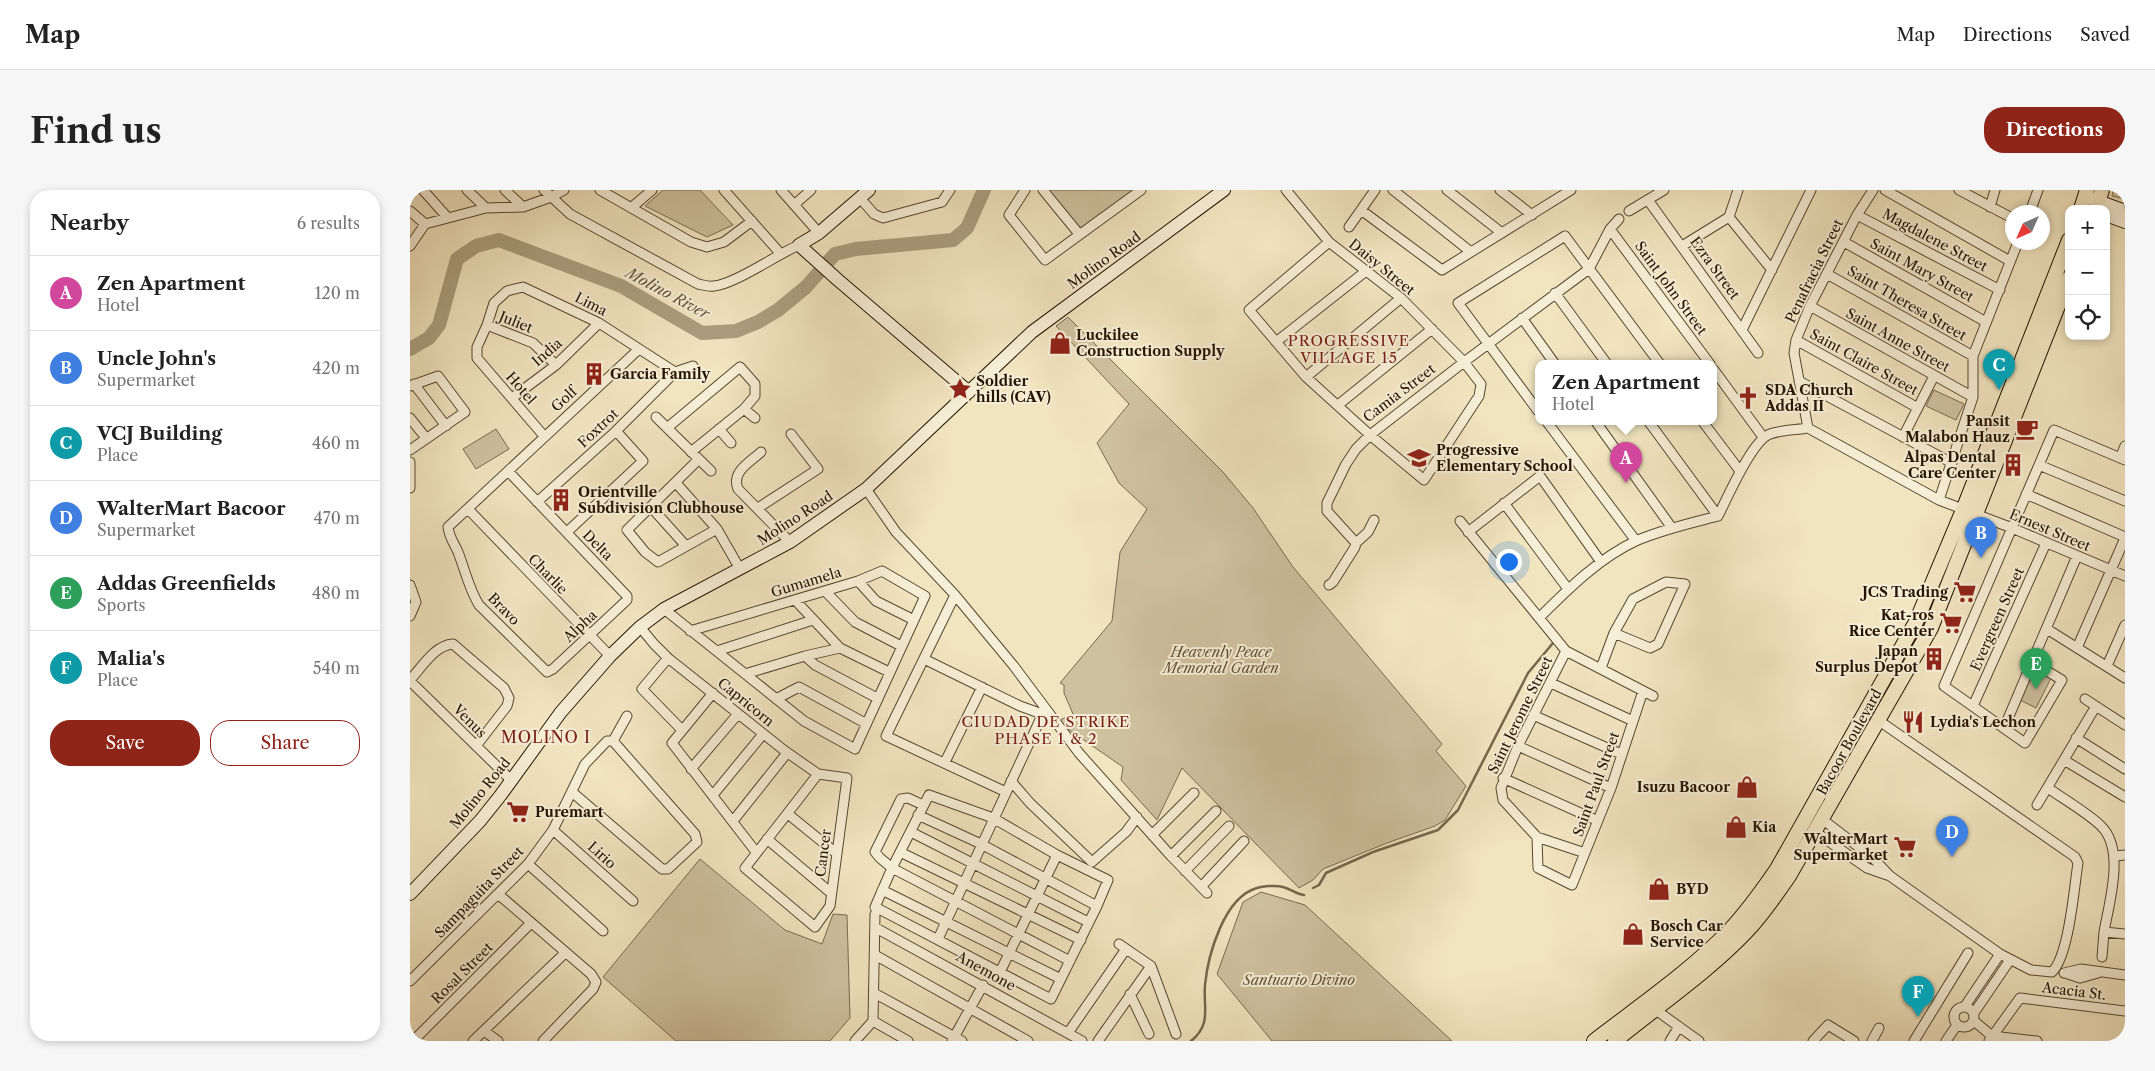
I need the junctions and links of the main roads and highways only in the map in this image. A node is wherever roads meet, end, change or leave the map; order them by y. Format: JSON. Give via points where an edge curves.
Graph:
{"nodes":[{"id":1,"x":1221,"y":191,"type":"edge"},
{"id":2,"x":864,"y":194,"type":"edge"},
{"id":3,"x":2090,"y":201,"type":"edge"},
{"id":4,"x":2125,"y":211,"type":"edge"},
{"id":5,"x":2110,"y":216,"type":"edge"},
{"id":6,"x":2125,"y":222,"type":"edge"},
{"id":7,"x":2065,"y":250,"type":"edge"},
{"id":8,"x":2065,"y":287,"type":"edge"},
{"id":9,"x":969,"y":392,"type":"junction"},
{"id":10,"x":1969,"y":512,"type":"junction"},
{"id":11,"x":410,"y":894,"type":"edge"},
{"id":12,"x":1650,"y":1005,"type":"junction"},
{"id":13,"x":1594,"y":1041,"type":"edge"},
{"id":14,"x":1615,"y":1041,"type":"edge"}],
"edges":[{"from":1,"to":9,"type":"main road","name":"Molino Road","via":[[1032,332]]},
{"from":2,"to":9,"type":"main road","via":[[819,233],[799,245]]},
{"from":3,"to":4,"type":"main road"},
{"from":5,"to":6,"type":"main road"},
{"from":7,"to":10,"type":"main road","name":"Bacoor Boulevard"},
{"from":8,"to":10,"type":"main road","name":"Bacoor Boulevard"},
{"from":9,"to":11,"type":"main road","name":"Molino Road","via":[[866,489],[790,542],[664,609],[640,626],[561,712],[480,821]]},
{"from":10,"to":12,"type":"main road","name":"Bacoor Boulevard","via":[[1916,622],[1777,869],[1758,898],[1728,932]]},
{"from":10,"to":12,"type":"main road","name":"Bacoor Boulevard","via":[[1931,628],[1783,883],[1747,931],[1708,967]]},
{"from":12,"to":13,"type":"main road","name":"Bacoor Boulevard"},
{"from":12,"to":14,"type":"main road","name":"Bacoor Boulevard"}]}
